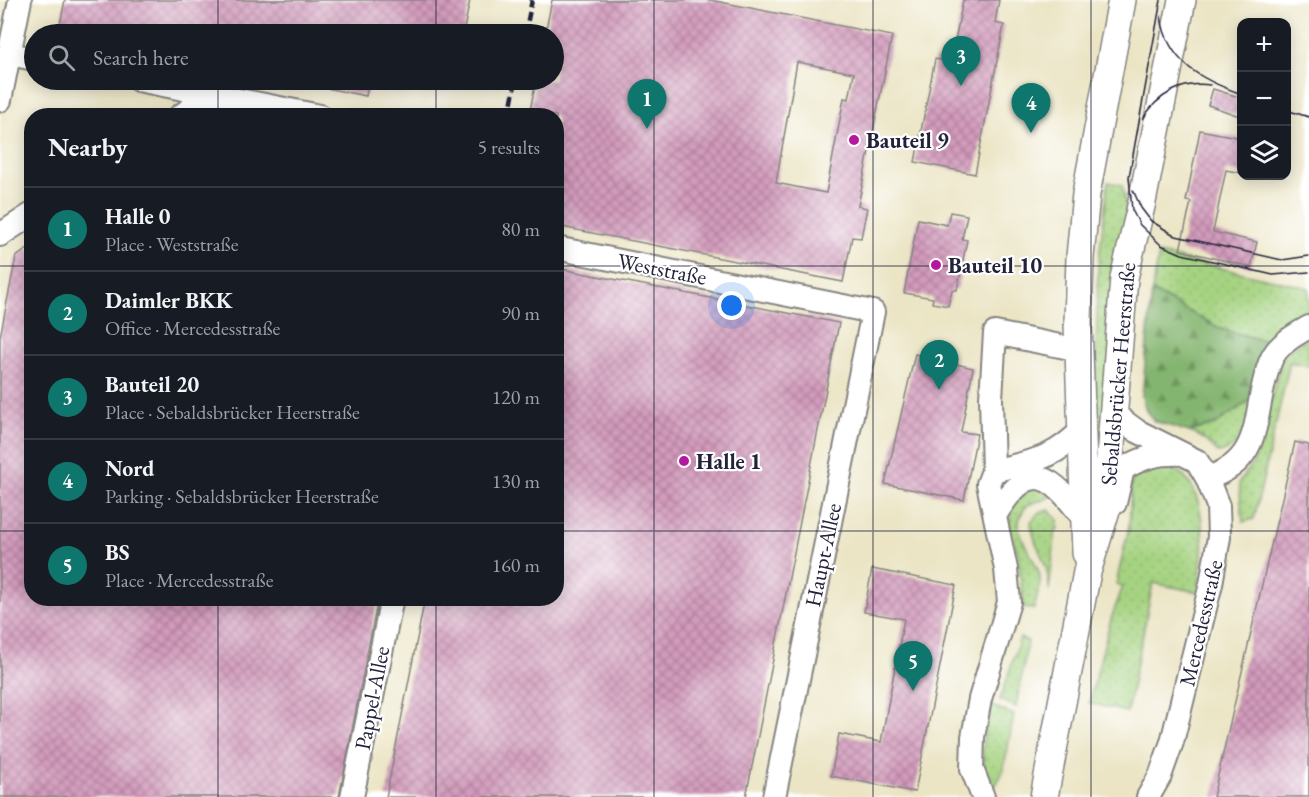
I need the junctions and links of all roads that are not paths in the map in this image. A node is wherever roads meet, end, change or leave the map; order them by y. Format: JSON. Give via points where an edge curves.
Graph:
{"nodes":[{"id":1,"x":20,"y":0,"type":"edge"},
{"id":2,"x":1122,"y":0,"type":"edge"},
{"id":3,"x":1182,"y":0,"type":"edge"},
{"id":4,"x":10,"y":54,"type":"junction"},
{"id":5,"x":24,"y":57,"type":"edge"},
{"id":6,"x":192,"y":90,"type":"edge"},
{"id":7,"x":213,"y":94,"type":"junction"},
{"id":8,"x":0,"y":100,"type":"edge"},
{"id":9,"x":192,"y":108,"type":"edge"},
{"id":10,"x":281,"y":108,"type":"edge"},
{"id":11,"x":24,"y":219,"type":"edge"},
{"id":12,"x":0,"y":235,"type":"edge"},
{"id":13,"x":564,"y":250,"type":"edge"},
{"id":14,"x":873,"y":312,"type":"joint"},
{"id":15,"x":1309,"y":327,"type":"edge"},
{"id":16,"x":1080,"y":350,"type":"junction"},
{"id":17,"x":1115,"y":415,"type":"junction"},
{"id":18,"x":1083,"y":429,"type":"junction"},
{"id":19,"x":1184,"y":454,"type":"junction"},
{"id":20,"x":993,"y":471,"type":"junction"},
{"id":21,"x":1207,"y":478,"type":"junction"},
{"id":22,"x":996,"y":514,"type":"junction"},
{"id":23,"x":1095,"y":515,"type":"junction"},
{"id":24,"x":390,"y":606,"type":"edge"},
{"id":25,"x":352,"y":797,"type":"edge"},
{"id":26,"x":774,"y":797,"type":"edge"},
{"id":27,"x":983,"y":797,"type":"edge"},
{"id":28,"x":1044,"y":797,"type":"edge"},
{"id":29,"x":1148,"y":797,"type":"edge"}],
"edges":[{"from":1,"to":4,"type":"street"},
{"from":2,"to":16,"type":"main road","name":"Sebaldsbrücker Heerstraße","via":[[1086,194],[1080,257]]},
{"from":3,"to":17,"type":"main road","name":"Sebaldsbrücker Heerstraße","via":[[1124,278]]},
{"from":4,"to":5,"type":"street"},
{"from":4,"to":8,"type":"street"},
{"from":6,"to":7,"type":"street"},
{"from":7,"to":9,"type":"street"},
{"from":7,"to":10,"type":"street"},
{"from":11,"to":12,"type":"street"},
{"from":13,"to":14,"type":"street","name":"Weststraße"},
{"from":14,"to":26,"type":"street","name":"Haupt-Allee"},
{"from":15,"to":21,"type":"street","via":[[1289,338],[1272,358],[1253,442],[1227,472]]},
{"from":16,"to":18,"type":"main road","name":"Sebaldsbrücker Heerstraße"},
{"from":16,"to":20,"type":"street","via":[[995,333],[991,398]]},
{"from":17,"to":19,"type":"street","name":"Mercedesstraße","via":[[1137,431]]},
{"from":17,"to":23,"type":"main road","name":"Sebaldsbrücker Heerstraße"},
{"from":18,"to":20,"type":"street","via":[[1052,456]]},
{"from":18,"to":23,"type":"main road","name":"Sebaldsbrücker Heerstraße"},
{"from":19,"to":21,"type":"street","name":"Mercedesstraße","via":[[1197,461]]},
{"from":19,"to":23,"type":"street","via":[[1163,453],[1123,469],[1117,502]]},
{"from":20,"to":22,"type":"street","via":[[988,484]]},
{"from":21,"to":29,"type":"street","name":"Mercedesstraße","via":[[1218,506],[1219,537],[1211,585],[1172,742]]},
{"from":22,"to":23,"type":"street","via":[[1006,497],[1023,482],[1040,478],[1055,484]]},
{"from":22,"to":27,"type":"street","via":[[1009,602],[980,699],[973,737],[972,769]]},
{"from":23,"to":28,"type":"main road","name":"Sebaldsbrücker Heerstraße","via":[[1088,572]]},
{"from":24,"to":25,"type":"street","name":"Pappel-Allee"}]}
